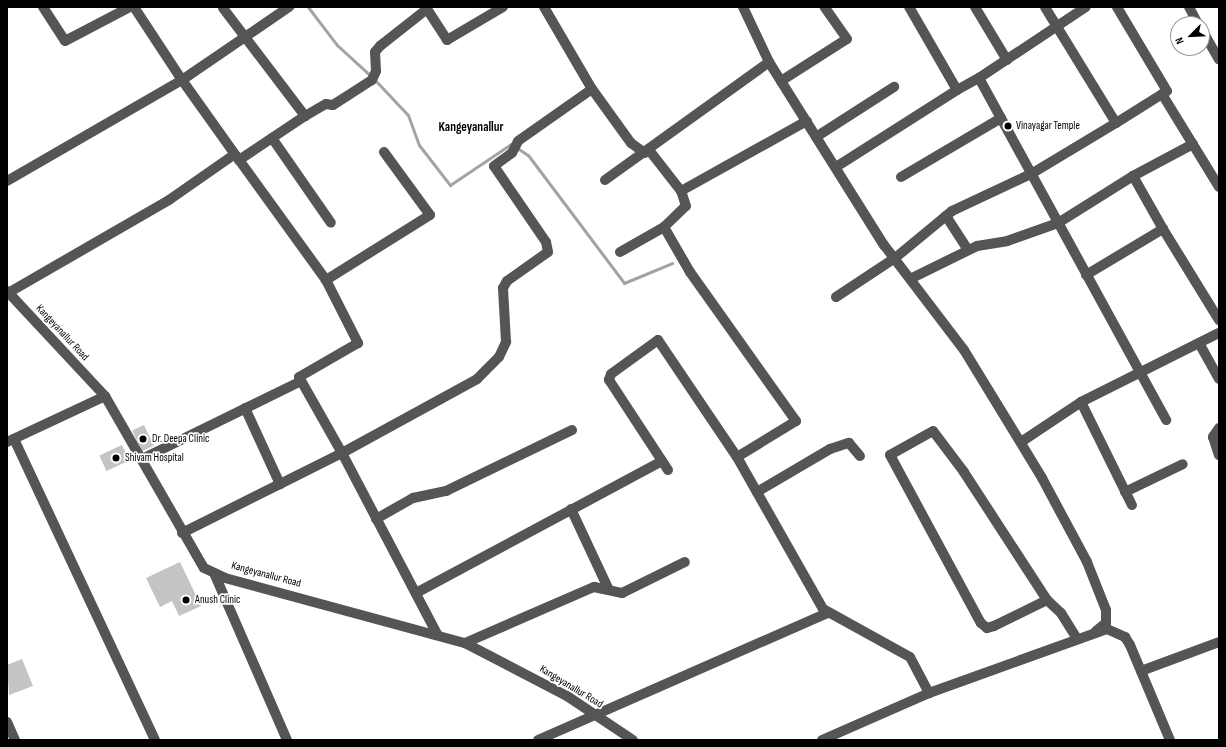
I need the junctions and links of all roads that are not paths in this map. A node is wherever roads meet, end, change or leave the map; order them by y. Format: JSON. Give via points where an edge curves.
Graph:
{"nodes":[{"id":1,"x":44,"y":7,"type":"edge"},
{"id":2,"x":130,"y":7,"type":"edge"},
{"id":3,"x":134,"y":7,"type":"edge"},
{"id":4,"x":289,"y":7,"type":"edge"},
{"id":5,"x":503,"y":7,"type":"edge"},
{"id":6,"x":544,"y":7,"type":"edge"},
{"id":7,"x":825,"y":7,"type":"edge"},
{"id":8,"x":909,"y":7,"type":"edge"},
{"id":9,"x":975,"y":7,"type":"edge"},
{"id":10,"x":1045,"y":7,"type":"edge"},
{"id":11,"x":1086,"y":7,"type":"edge"},
{"id":12,"x":1117,"y":7,"type":"edge"},
{"id":13,"x":1188,"y":7,"type":"edge"},
{"id":14,"x":223,"y":8,"type":"dead end"},
{"id":15,"x":742,"y":8,"type":"edge"},
{"id":16,"x":1193,"y":16,"type":"edge"},
{"id":17,"x":1057,"y":26,"type":"junction"},
{"id":18,"x":245,"y":37,"type":"junction"},
{"id":19,"x":1210,"y":44,"type":"edge"},
{"id":20,"x":1219,"y":59,"type":"edge"},
{"id":21,"x":1007,"y":60,"type":"junction"},
{"id":22,"x":769,"y":62,"type":"junction"},
{"id":23,"x":979,"y":78,"type":"junction"},
{"id":24,"x":182,"y":80,"type":"junction"},
{"id":25,"x":781,"y":81,"type":"junction"},
{"id":26,"x":894,"y":87,"type":"dead end"},
{"id":27,"x":592,"y":89,"type":"junction"},
{"id":28,"x":957,"y":90,"type":"junction"},
{"id":29,"x":1162,"y":94,"type":"junction"},
{"id":30,"x":304,"y":116,"type":"junction"},
{"id":31,"x":1001,"y":118,"type":"junction"},
{"id":32,"x":807,"y":121,"type":"junction"},
{"id":33,"x":1116,"y":123,"type":"junction"},
{"id":34,"x":816,"y":137,"type":"junction"},
{"id":35,"x":272,"y":138,"type":"junction"},
{"id":36,"x":1193,"y":144,"type":"junction"},
{"id":37,"x":647,"y":151,"type":"junction"},
{"id":38,"x":384,"y":152,"type":"dead end"},
{"id":39,"x":237,"y":157,"type":"junction"},
{"id":40,"x":836,"y":167,"type":"junction"},
{"id":41,"x":1031,"y":174,"type":"junction"},
{"id":42,"x":1133,"y":176,"type":"junction"},
{"id":43,"x":902,"y":177,"type":"dead end"},
{"id":44,"x":605,"y":180,"type":"dead end"},
{"id":45,"x":7,"y":181,"type":"edge"},
{"id":46,"x":1219,"y":187,"type":"edge"},
{"id":47,"x":681,"y":191,"type":"junction"},
{"id":48,"x":946,"y":216,"type":"junction"},
{"id":49,"x":331,"y":223,"type":"dead end"},
{"id":50,"x":1058,"y":223,"type":"junction"},
{"id":51,"x":664,"y":226,"type":"junction"},
{"id":52,"x":1164,"y":229,"type":"junction"},
{"id":53,"x":968,"y":250,"type":"junction"},
{"id":54,"x":620,"y":252,"type":"dead end"},
{"id":55,"x":895,"y":258,"type":"junction"},
{"id":56,"x":1086,"y":275,"type":"junction"},
{"id":57,"x":912,"y":278,"type":"junction"},
{"id":58,"x":326,"y":280,"type":"junction"},
{"id":59,"x":8,"y":292,"type":"edge"},
{"id":60,"x":836,"y":297,"type":"dead end"},
{"id":61,"x":1219,"y":320,"type":"edge"},
{"id":62,"x":1219,"y":333,"type":"edge"},
{"id":63,"x":1199,"y":343,"type":"junction"},
{"id":64,"x":1140,"y":374,"type":"junction"},
{"id":65,"x":1219,"y":379,"type":"edge"},
{"id":66,"x":301,"y":381,"type":"junction"},
{"id":67,"x":105,"y":396,"type":"junction"},
{"id":68,"x":1081,"y":402,"type":"junction"},
{"id":69,"x":246,"y":408,"type":"junction"},
{"id":70,"x":1166,"y":420,"type":"dead end"},
{"id":71,"x":1219,"y":428,"type":"edge"},
{"id":72,"x":572,"y":430,"type":"dead end"},
{"id":73,"x":11,"y":441,"type":"edge"},
{"id":74,"x":1021,"y":442,"type":"junction"},
{"id":75,"x":342,"y":453,"type":"junction"},
{"id":76,"x":1219,"y":455,"type":"edge"},
{"id":77,"x":860,"y":456,"type":"dead end"},
{"id":78,"x":737,"y":457,"type":"junction"},
{"id":79,"x":142,"y":459,"type":"junction"},
{"id":80,"x":1182,"y":464,"type":"dead end"},
{"id":81,"x":280,"y":484,"type":"junction"},
{"id":82,"x":757,"y":492,"type":"junction"},
{"id":83,"x":1125,"y":492,"type":"junction"},
{"id":84,"x":1132,"y":505,"type":"dead end"},
{"id":85,"x":571,"y":509,"type":"junction"},
{"id":86,"x":376,"y":519,"type":"junction"},
{"id":87,"x":182,"y":532,"type":"junction"},
{"id":88,"x":685,"y":562,"type":"dead end"},
{"id":89,"x":214,"y":574,"type":"junction"},
{"id":90,"x":609,"y":590,"type":"junction"},
{"id":91,"x":416,"y":593,"type":"junction"},
{"id":92,"x":1047,"y":600,"type":"junction"},
{"id":93,"x":828,"y":613,"type":"junction"},
{"id":94,"x":1096,"y":631,"type":"junction"},
{"id":95,"x":437,"y":634,"type":"junction"},
{"id":96,"x":1077,"y":639,"type":"junction"},
{"id":97,"x":1219,"y":642,"type":"edge"},
{"id":98,"x":465,"y":643,"type":"junction"},
{"id":99,"x":1141,"y":671,"type":"junction"},
{"id":100,"x":929,"y":693,"type":"junction"},
{"id":101,"x":596,"y":716,"type":"junction"},
{"id":102,"x":7,"y":722,"type":"edge"},
{"id":103,"x":15,"y":740,"type":"edge"},
{"id":104,"x":154,"y":740,"type":"edge"},
{"id":105,"x":287,"y":740,"type":"edge"},
{"id":106,"x":538,"y":740,"type":"edge"},
{"id":107,"x":633,"y":740,"type":"edge"},
{"id":108,"x":822,"y":740,"type":"edge"},
{"id":109,"x":1170,"y":740,"type":"edge"}],
"edges":[{"from":1,"to":2,"type":"street","via":[[65,41]]},
{"from":3,"to":24,"type":"street"},
{"from":4,"to":18,"type":"street"},
{"from":5,"to":30,"type":"street","via":[[447,40],[428,9],[375,52],[374,76],[333,105],[326,104]]},
{"from":6,"to":27,"type":"street"},
{"from":7,"to":25,"type":"street","via":[[847,39]]},
{"from":8,"to":28,"type":"street"},
{"from":9,"to":21,"type":"street"},
{"from":10,"to":17,"type":"street"},
{"from":11,"to":17,"type":"street"},
{"from":12,"to":29,"type":"street","via":[[1167,91]]},
{"from":13,"to":16,"type":"street"},
{"from":14,"to":18,"type":"street"},
{"from":15,"to":22,"type":"street"},
{"from":17,"to":21,"type":"street"},
{"from":17,"to":33,"type":"street"},
{"from":18,"to":24,"type":"street"},
{"from":18,"to":30,"type":"street"},
{"from":19,"to":20,"type":"street"},
{"from":21,"to":23,"type":"street"},
{"from":22,"to":25,"type":"street"},
{"from":22,"to":37,"type":"street"},
{"from":23,"to":28,"type":"street"},
{"from":23,"to":31,"type":"street"},
{"from":24,"to":39,"type":"street"},
{"from":24,"to":45,"type":"street"},
{"from":25,"to":32,"type":"street"},
{"from":26,"to":34,"type":"street"},
{"from":27,"to":37,"type":"street","via":[[631,143]]},
{"from":27,"to":75,"type":"street","via":[[518,141],[512,153],[494,166],[546,242],[548,252],[507,281],[503,288],[506,342],[499,356],[477,379]]},
{"from":28,"to":40,"type":"street"},
{"from":29,"to":33,"type":"street"},
{"from":29,"to":36,"type":"street"},
{"from":30,"to":35,"type":"street"},
{"from":31,"to":41,"type":"street"},
{"from":31,"to":43,"type":"street"},
{"from":32,"to":34,"type":"street"},
{"from":32,"to":47,"type":"street"},
{"from":33,"to":41,"type":"street"},
{"from":34,"to":40,"type":"street"},
{"from":35,"to":39,"type":"street"},
{"from":35,"to":49,"type":"street"},
{"from":36,"to":42,"type":"street"},
{"from":36,"to":46,"type":"street"},
{"from":37,"to":44,"type":"street"},
{"from":37,"to":47,"type":"street"},
{"from":38,"to":58,"type":"street","via":[[430,215]]},
{"from":39,"to":58,"type":"street"},
{"from":39,"to":59,"type":"street","via":[[169,200]]},
{"from":40,"to":55,"type":"street"},
{"from":41,"to":48,"type":"street"},
{"from":41,"to":50,"type":"street"},
{"from":42,"to":50,"type":"street"},
{"from":42,"to":52,"type":"street"},
{"from":47,"to":51,"type":"street","via":[[686,206]]},
{"from":48,"to":53,"type":"street"},
{"from":48,"to":55,"type":"street"},
{"from":50,"to":53,"type":"street"},
{"from":50,"to":56,"type":"street"},
{"from":51,"to":54,"type":"street"},
{"from":51,"to":78,"type":"street","via":[[690,272],[796,422]]},
{"from":52,"to":56,"type":"street"},
{"from":52,"to":61,"type":"street"},
{"from":53,"to":57,"type":"street"},
{"from":55,"to":57,"type":"street"},
{"from":55,"to":60,"type":"street"},
{"from":56,"to":64,"type":"street"},
{"from":57,"to":74,"type":"street","via":[[964,350]]},
{"from":58,"to":66,"type":"street","via":[[358,343],[299,377]]},
{"from":59,"to":67,"type":"street","name":"Kangeyanallur Road"},
{"from":62,"to":63,"type":"street"},
{"from":63,"to":64,"type":"street"},
{"from":63,"to":65,"type":"street"},
{"from":64,"to":68,"type":"street"},
{"from":64,"to":70,"type":"street"},
{"from":66,"to":69,"type":"street"},
{"from":66,"to":75,"type":"street"},
{"from":67,"to":73,"type":"street"},
{"from":67,"to":79,"type":"street","name":"Kangeyanallur Road"},
{"from":68,"to":74,"type":"street"},
{"from":68,"to":83,"type":"street"},
{"from":69,"to":79,"type":"street"},
{"from":69,"to":81,"type":"street"},
{"from":71,"to":76,"type":"street","via":[[1213,437]]},
{"from":72,"to":86,"type":"street","via":[[446,491],[413,498]]},
{"from":73,"to":104,"type":"street"},
{"from":74,"to":94,"type":"street","via":[[1066,521],[1106,610],[1106,623]]},
{"from":75,"to":81,"type":"street"},
{"from":75,"to":86,"type":"street"},
{"from":77,"to":82,"type":"street","via":[[849,443],[830,449]]},
{"from":78,"to":82,"type":"street"},
{"from":78,"to":85,"type":"street","via":[[658,340],[611,374],[609,380],[665,465]]},
{"from":79,"to":87,"type":"street","name":"Kangeyanallur Road"},
{"from":80,"to":83,"type":"street"},
{"from":81,"to":87,"type":"street"},
{"from":82,"to":93,"type":"street","via":[[815,596]]},
{"from":83,"to":84,"type":"street"},
{"from":85,"to":90,"type":"street"},
{"from":85,"to":91,"type":"street"},
{"from":86,"to":91,"type":"street"},
{"from":87,"to":89,"type":"street","name":"Kangeyanallur Road","via":[[198,562]]},
{"from":88,"to":90,"type":"street","via":[[622,593]]},
{"from":89,"to":95,"type":"street","name":"Kangeyanallur Road"},
{"from":89,"to":105,"type":"street"},
{"from":90,"to":98,"type":"street","via":[[594,587]]},
{"from":91,"to":95,"type":"street"},
{"from":92,"to":92,"type":"street","via":[[964,472],[933,431],[890,455],[981,623],[987,628],[994,626]]},
{"from":92,"to":96,"type":"street","via":[[1061,612]]},
{"from":93,"to":100,"type":"street","via":[[910,657]]},
{"from":93,"to":101,"type":"street"},
{"from":94,"to":96,"type":"street"},
{"from":94,"to":99,"type":"street","via":[[1107,629],[1125,638]]},
{"from":95,"to":98,"type":"street","name":"Kangeyanallur Road"},
{"from":96,"to":100,"type":"street"},
{"from":97,"to":99,"type":"street"},
{"from":98,"to":101,"type":"street","name":"Kangeyanallur Road","via":[[517,668]]},
{"from":99,"to":109,"type":"street"},
{"from":100,"to":108,"type":"street"},
{"from":101,"to":106,"type":"street"},
{"from":101,"to":107,"type":"street","name":"Kangeyanallur Road"},
{"from":102,"to":103,"type":"street"}]}
